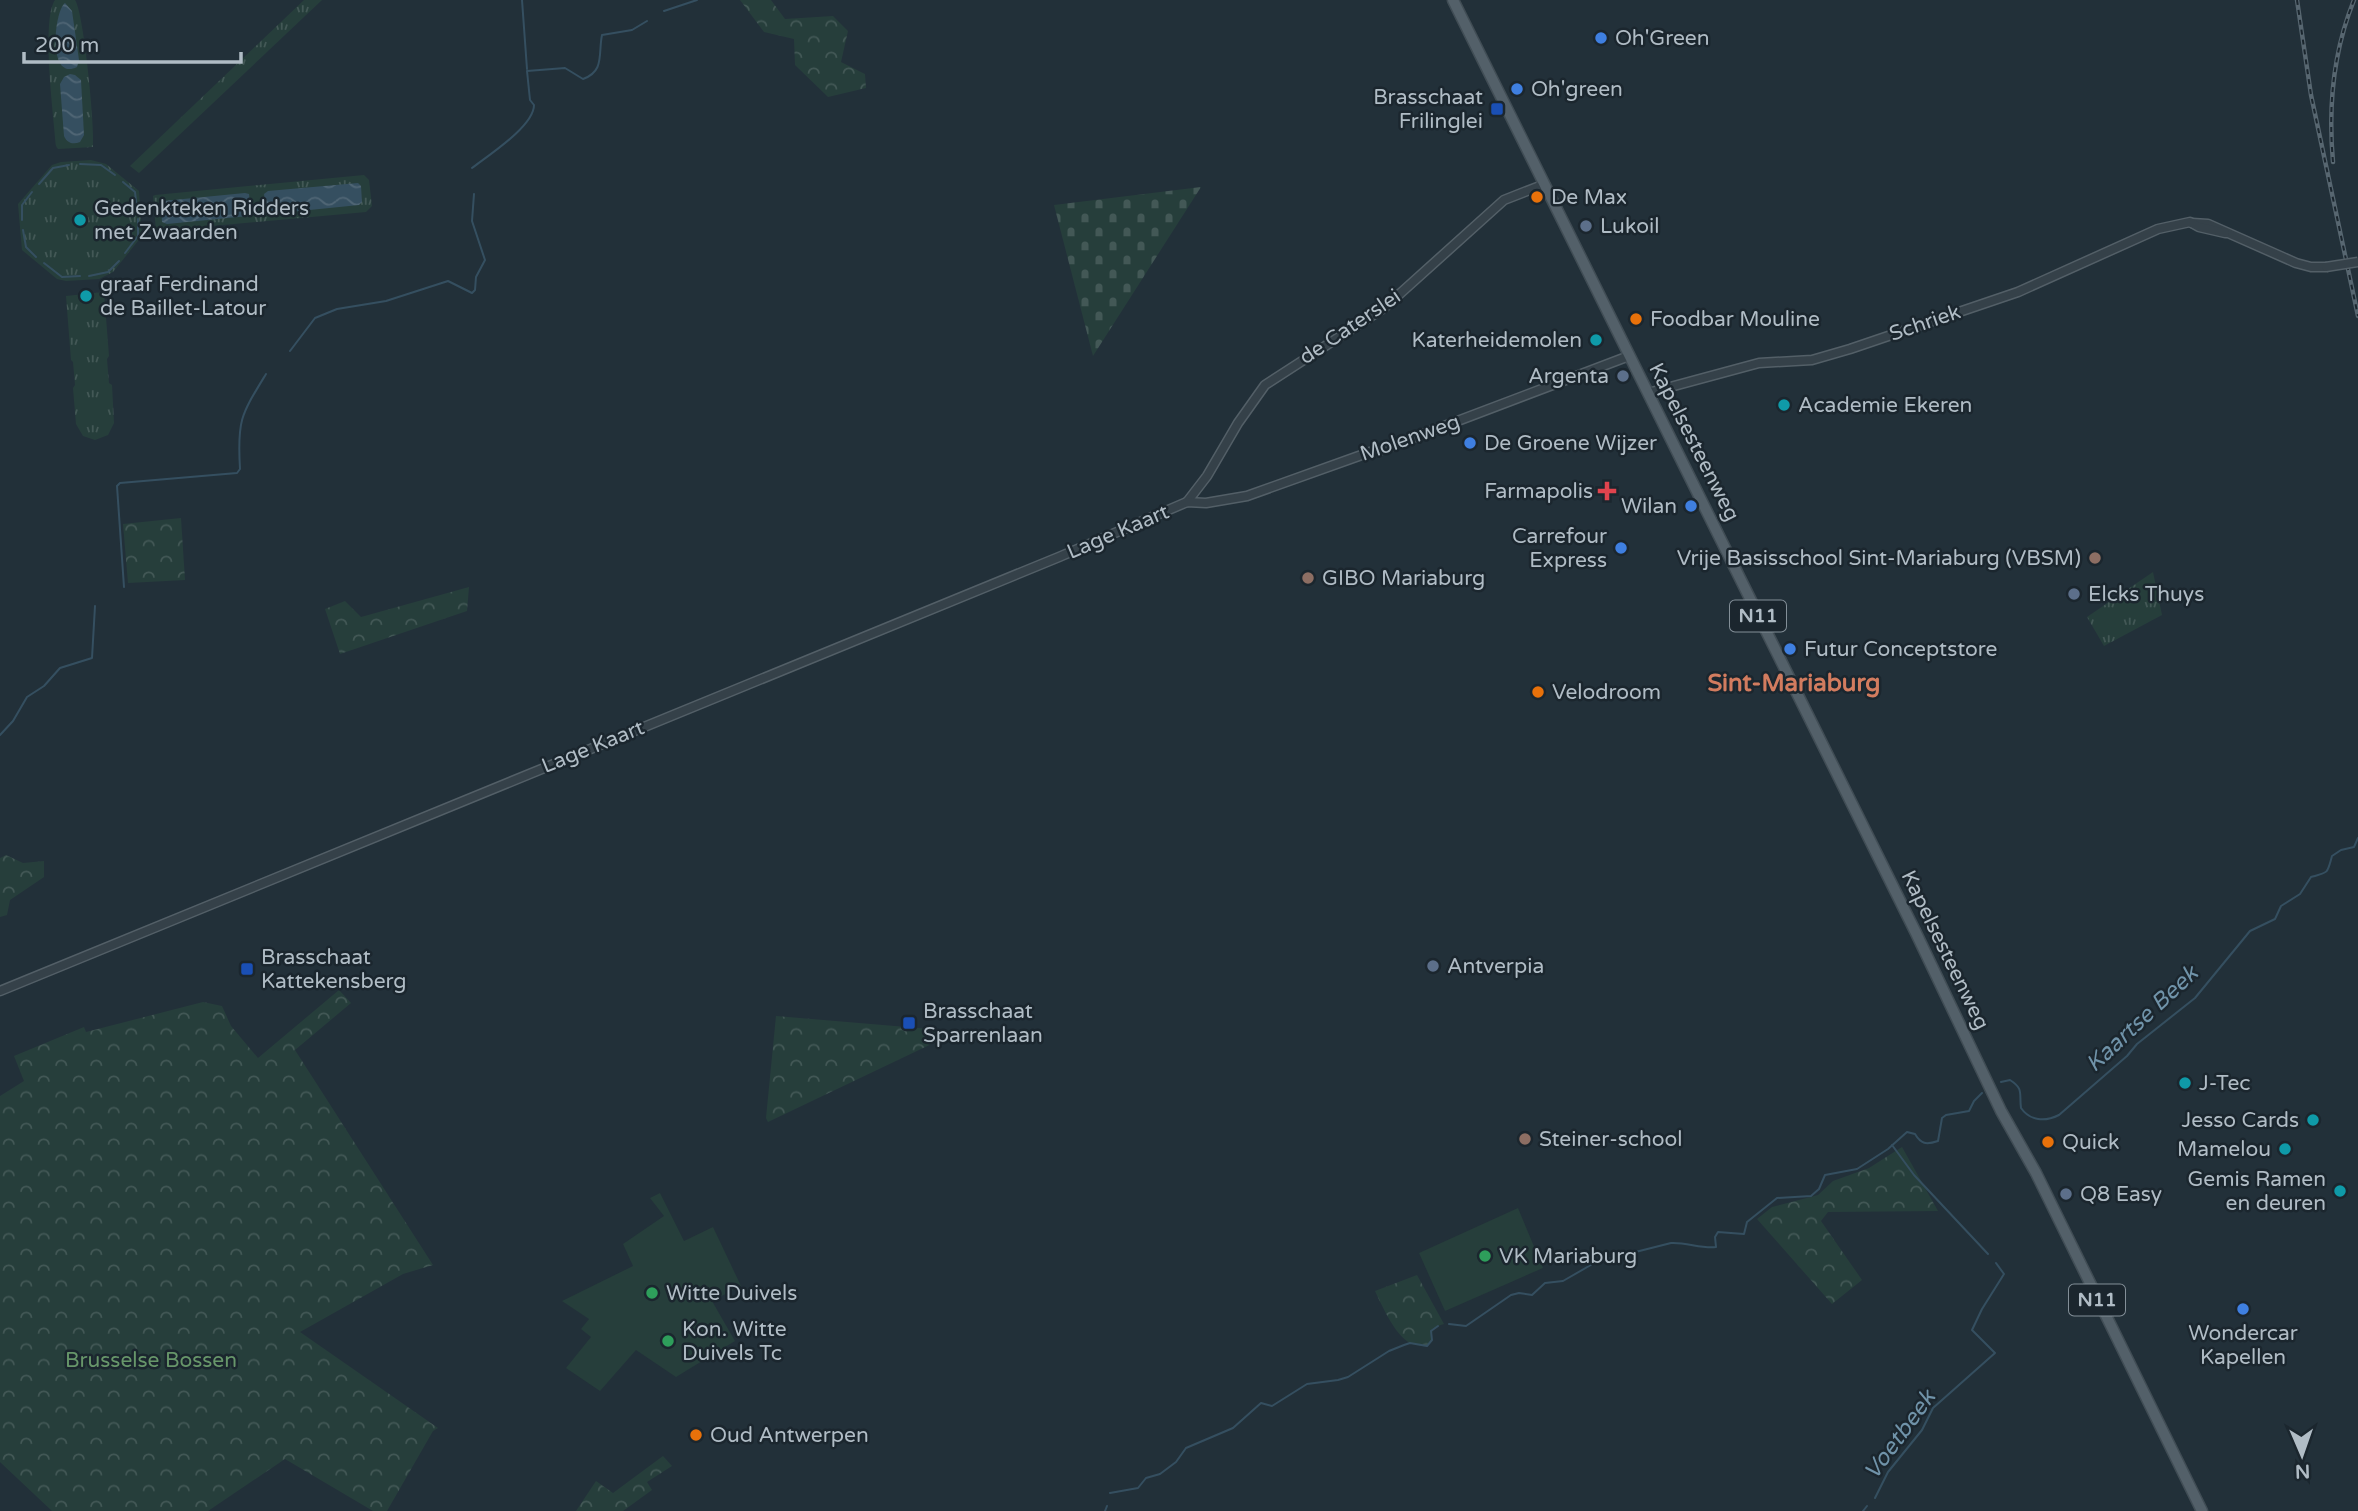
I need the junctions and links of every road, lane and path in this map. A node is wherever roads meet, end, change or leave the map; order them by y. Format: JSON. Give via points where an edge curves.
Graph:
{"nodes":[{"id":1,"x":1453,"y":0,"type":"edge"},
{"id":2,"x":1545,"y":184,"type":"junction"},
{"id":3,"x":2358,"y":262,"type":"edge"},
{"id":4,"x":1629,"y":356,"type":"junction"},
{"id":5,"x":1648,"y":393,"type":"junction"},
{"id":6,"x":1186,"y":502,"type":"junction"},
{"id":7,"x":0,"y":991,"type":"edge"},
{"id":8,"x":2202,"y":1511,"type":"edge"}],
"edges":[{"from":1,"to":2,"type":"main road","name":"Kapelsesteenweg","number":"N11"},
{"from":2,"to":4,"type":"main road","name":"Kapelsesteenweg","number":"N11"},
{"from":2,"to":6,"type":"street","name":"de Caterslei","via":[[1504,200],[1384,308],[1265,385]]},
{"from":3,"to":5,"type":"street","name":"Schriek","bridge":true,"via":[[2311,267],[2208,224],[2180,223],[2018,292],[1850,349],[1812,360],[1759,363]]},
{"from":4,"to":5,"type":"main road","name":"Kapelsesteenweg","number":"N11"},
{"from":4,"to":6,"type":"street","name":"Molenweg","via":[[1247,496]]},
{"from":5,"to":8,"type":"main road","name":"Kapelsesteenweg","number":"N11"},
{"from":6,"to":7,"type":"street","name":"Lage Kaart"}]}
